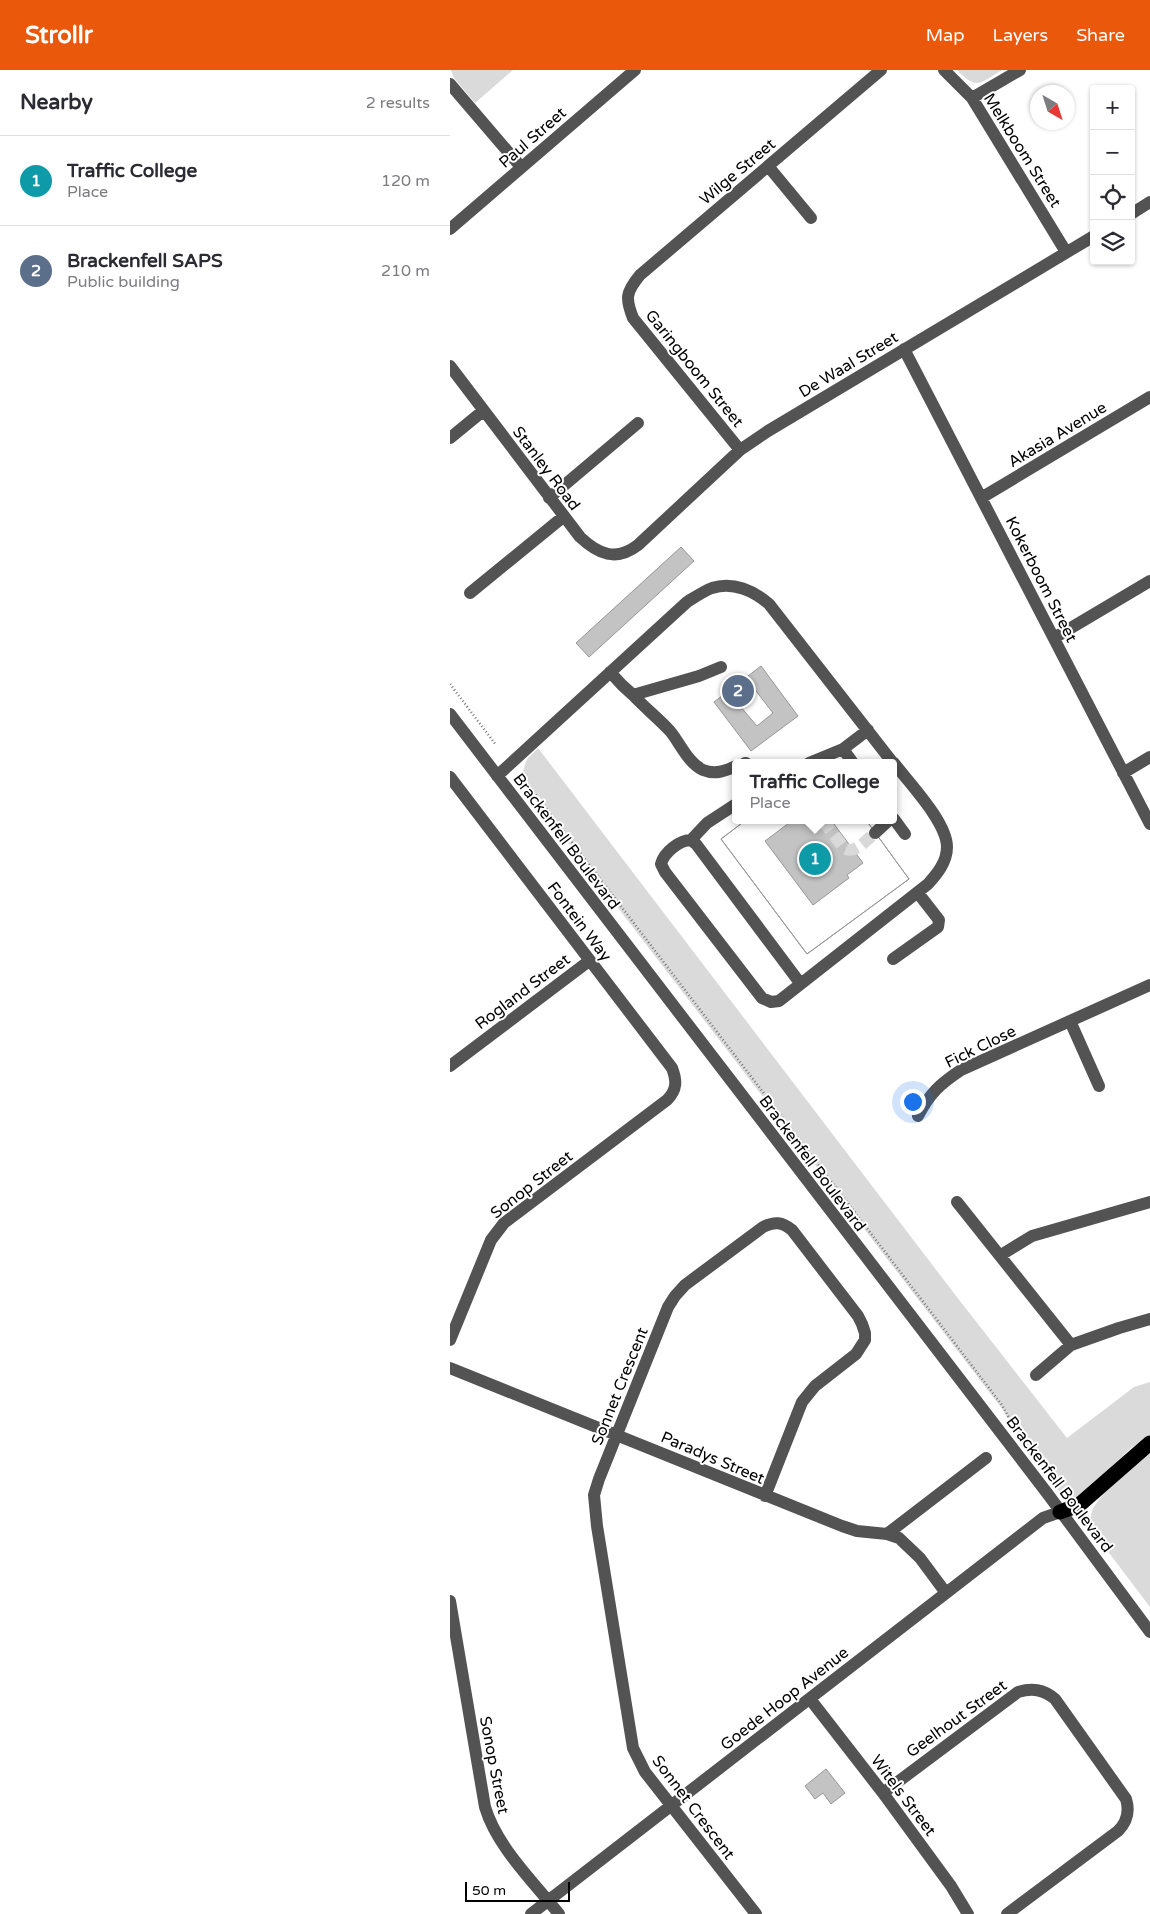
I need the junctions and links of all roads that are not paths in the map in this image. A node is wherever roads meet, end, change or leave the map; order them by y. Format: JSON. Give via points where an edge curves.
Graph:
{"nodes":[{"id":1,"x":635,"y":70,"type":"edge"},
{"id":2,"x":881,"y":70,"type":"edge"},
{"id":3,"x":944,"y":70,"type":"edge"},
{"id":4,"x":1020,"y":70,"type":"edge"},
{"id":5,"x":450,"y":84,"type":"edge"},
{"id":6,"x":972,"y":98,"type":"junction"},
{"id":7,"x":768,"y":166,"type":"junction"},
{"id":8,"x":521,"y":167,"type":"junction"},
{"id":9,"x":1150,"y":202,"type":"edge"},
{"id":10,"x":1135,"y":211,"type":"edge"},
{"id":11,"x":811,"y":218,"type":"dead end"},
{"id":12,"x":450,"y":229,"type":"edge"},
{"id":13,"x":1090,"y":238,"type":"edge"},
{"id":14,"x":1066,"y":252,"type":"junction"},
{"id":15,"x":628,"y":305,"type":"joint"},
{"id":16,"x":904,"y":350,"type":"junction"},
{"id":17,"x":450,"y":366,"type":"edge"},
{"id":18,"x":1150,"y":398,"type":"edge"},
{"id":19,"x":483,"y":411,"type":"junction"},
{"id":20,"x":638,"y":423,"type":"dead end"},
{"id":21,"x":450,"y":438,"type":"edge"},
{"id":22,"x":740,"y":450,"type":"junction"},
{"id":23,"x":549,"y":498,"type":"junction"},
{"id":24,"x":981,"y":498,"type":"junction"},
{"id":25,"x":563,"y":517,"type":"junction"},
{"id":26,"x":638,"y":545,"type":"joint"},
{"id":27,"x":1150,"y":581,"type":"edge"},
{"id":28,"x":470,"y":593,"type":"dead end"},
{"id":29,"x":1054,"y":638,"type":"junction"},
{"id":30,"x":721,"y":667,"type":"dead end"},
{"id":31,"x":610,"y":672,"type":"junction"},
{"id":32,"x":633,"y":696,"type":"junction"},
{"id":33,"x":450,"y":714,"type":"edge"},
{"id":34,"x":868,"y":730,"type":"junction"},
{"id":35,"x":843,"y":749,"type":"junction"},
{"id":36,"x":1150,"y":757,"type":"edge"},
{"id":37,"x":819,"y":759,"type":"edge"},
{"id":38,"x":850,"y":759,"type":"edge"},
{"id":39,"x":891,"y":759,"type":"edge"},
{"id":40,"x":897,"y":767,"type":"edge"},
{"id":41,"x":732,"y":768,"type":"edge"},
{"id":42,"x":1123,"y":773,"type":"junction"},
{"id":43,"x":497,"y":776,"type":"junction"},
{"id":44,"x":450,"y":777,"type":"edge"},
{"id":45,"x":732,"y":807,"type":"edge"},
{"id":46,"x":885,"y":824,"type":"edge"},
{"id":47,"x":897,"y":824,"type":"edge"},
{"id":48,"x":1150,"y":824,"type":"edge"},
{"id":49,"x":875,"y":832,"type":"tunnel mouth"},
{"id":50,"x":904,"y":834,"type":"dead end"},
{"id":51,"x":691,"y":840,"type":"junction"},
{"id":52,"x":918,"y":893,"type":"junction"},
{"id":53,"x":893,"y":959,"type":"dead end"},
{"id":54,"x":589,"y":961,"type":"junction"},
{"id":55,"x":800,"y":984,"type":"junction"},
{"id":56,"x":1150,"y":985,"type":"edge"},
{"id":57,"x":1070,"y":1021,"type":"junction"},
{"id":58,"x":452,"y":1060,"type":"edge"},
{"id":59,"x":1099,"y":1086,"type":"dead end"},
{"id":60,"x":676,"y":1088,"type":"joint"},
{"id":61,"x":918,"y":1116,"type":"dead end"},
{"id":62,"x":958,"y":1202,"type":"dead end"},
{"id":63,"x":1150,"y":1202,"type":"edge"},
{"id":64,"x":1001,"y":1255,"type":"junction"},
{"id":65,"x":1150,"y":1319,"type":"edge"},
{"id":66,"x":450,"y":1340,"type":"edge"},
{"id":67,"x":1071,"y":1345,"type":"junction"},
{"id":68,"x":450,"y":1368,"type":"edge"},
{"id":69,"x":1036,"y":1375,"type":"dead end"},
{"id":70,"x":618,"y":1435,"type":"junction"},
{"id":71,"x":1150,"y":1443,"type":"edge"},
{"id":72,"x":986,"y":1458,"type":"dead end"},
{"id":73,"x":765,"y":1496,"type":"junction"},
{"id":74,"x":1060,"y":1512,"type":"junction"},
{"id":75,"x":887,"y":1534,"type":"junction"},
{"id":76,"x":946,"y":1593,"type":"junction"},
{"id":77,"x":450,"y":1601,"type":"edge"},
{"id":78,"x":1150,"y":1632,"type":"edge"},
{"id":79,"x":810,"y":1699,"type":"junction"},
{"id":80,"x":883,"y":1792,"type":"junction"},
{"id":81,"x":671,"y":1805,"type":"junction"},
{"id":82,"x":548,"y":1901,"type":"junction"},
{"id":83,"x":531,"y":1914,"type":"edge"},
{"id":84,"x":559,"y":1914,"type":"edge"},
{"id":85,"x":756,"y":1914,"type":"edge"},
{"id":86,"x":968,"y":1914,"type":"edge"},
{"id":87,"x":1007,"y":1914,"type":"edge"}],
"edges":[{"from":1,"to":8,"type":"street","name":"Paul Street"},
{"from":2,"to":7,"type":"street","name":"Wilge Street"},
{"from":3,"to":6,"type":"street","name":"Melkboom Street"},
{"from":4,"to":6,"type":"street"},
{"from":5,"to":8,"type":"street"},
{"from":6,"to":14,"type":"street","name":"Melkboom Street"},
{"from":7,"to":11,"type":"street"},
{"from":7,"to":15,"type":"street","name":"Wilge Street","via":[[640,275],[627,295]]},
{"from":8,"to":12,"type":"street","name":"Paul Street"},
{"from":9,"to":10,"type":"street"},
{"from":13,"to":14,"type":"street","name":"De Waal Street"},
{"from":14,"to":16,"type":"street","name":"De Waal Street"},
{"from":15,"to":22,"type":"street","name":"Garingboom Street","via":[[633,318]]},
{"from":16,"to":22,"type":"street","name":"De Waal Street"},
{"from":16,"to":24,"type":"street","name":"Kokerboom Street"},
{"from":17,"to":19,"type":"street","name":"Stanley Road"},
{"from":18,"to":24,"type":"street","name":"Akasia Avenue"},
{"from":19,"to":21,"type":"street"},
{"from":19,"to":23,"type":"street","name":"Stanley Road"},
{"from":20,"to":23,"type":"street"},
{"from":22,"to":26,"type":"street","name":"De Waal Street"},
{"from":23,"to":25,"type":"street","name":"Stanley Road"},
{"from":24,"to":29,"type":"street","name":"Kokerboom Street"},
{"from":25,"to":26,"type":"street","name":"Stanley Road","via":[[588,545],[601,552],[619,555]]},
{"from":25,"to":28,"type":"street"},
{"from":27,"to":29,"type":"street"},
{"from":29,"to":42,"type":"street","name":"Kokerboom Street"},
{"from":30,"to":32,"type":"street"},
{"from":31,"to":32,"type":"street"},
{"from":31,"to":34,"type":"street","via":[[688,602],[714,587],[742,588],[769,604]]},
{"from":31,"to":43,"type":"street"},
{"from":32,"to":41,"type":"street","via":[[655,715],[702,769],[713,773]]},
{"from":33,"to":43,"type":"street","name":"Brackenfell Boulevard"},
{"from":34,"to":35,"type":"street"},
{"from":34,"to":39,"type":"street"},
{"from":35,"to":37,"type":"street"},
{"from":35,"to":38,"type":"street"},
{"from":36,"to":42,"type":"street"},
{"from":40,"to":52,"type":"street","via":[[944,834],[944,859],[933,878]]},
{"from":42,"to":48,"type":"street","name":"Kokerboom Street"},
{"from":43,"to":74,"type":"street","name":"Brackenfell Boulevard"},
{"from":44,"to":54,"type":"street","name":"Fontein Way"},
{"from":45,"to":51,"type":"street","via":[[707,823]]},
{"from":46,"to":49,"type":"street"},
{"from":47,"to":50,"type":"street"},
{"from":51,"to":55,"type":"street"},
{"from":51,"to":55,"type":"street","via":[[680,841],[662,859],[665,872],[762,998],[775,1002]]},
{"from":52,"to":53,"type":"street","via":[[940,924]]},
{"from":52,"to":55,"type":"street"},
{"from":54,"to":58,"type":"street","name":"Rogland Street"},
{"from":54,"to":60,"type":"street","name":"Fontein Way","via":[[672,1068]]},
{"from":56,"to":57,"type":"street","name":"Fick Close"},
{"from":57,"to":59,"type":"street"},
{"from":57,"to":61,"type":"street","name":"Fick Close","via":[[961,1070],[931,1094]]},
{"from":60,"to":66,"type":"street","name":"Sonop Street","via":[[656,1109],[504,1223],[491,1240]]},
{"from":62,"to":64,"type":"street"},
{"from":63,"to":64,"type":"street","via":[[1032,1236]]},
{"from":64,"to":67,"type":"street"},
{"from":65,"to":67,"type":"street"},
{"from":67,"to":69,"type":"street"},
{"from":68,"to":70,"type":"street","name":"Paradys Street"},
{"from":70,"to":73,"type":"street","name":"Paradys Street"},
{"from":70,"to":73,"type":"street","name":"Sonnet Crescent","via":[[660,1325],[675,1296],[763,1226],[779,1223],[792,1230],[858,1316],[865,1333],[856,1354],[815,1386],[802,1402]]},
{"from":70,"to":81,"type":"street","name":"Sonnet Crescent","via":[[594,1496],[597,1526],[633,1748],[645,1772]]},
{"from":71,"to":74,"type":"highway","via":[[1080,1505]]},
{"from":72,"to":75,"type":"street"},
{"from":73,"to":75,"type":"street","name":"Paradys Street","via":[[857,1531]]},
{"from":74,"to":76,"type":"street","name":"Goede Hoop Avenue","via":[[1043,1518]]},
{"from":74,"to":78,"type":"street","name":"Brackenfell Boulevard"},
{"from":75,"to":76,"type":"street","name":"Paradys Street","via":[[899,1538],[920,1558]]},
{"from":76,"to":79,"type":"street","name":"Goede Hoop Avenue"},
{"from":77,"to":82,"type":"street","name":"Sonop Street","via":[[490,1824]]},
{"from":79,"to":80,"type":"street","name":"Witels Street"},
{"from":79,"to":81,"type":"street","name":"Goede Hoop Avenue"},
{"from":80,"to":86,"type":"street","name":"Witels Street"},
{"from":80,"to":87,"type":"street","name":"Geelhout Street","via":[[1018,1692],[1042,1690],[1055,1698],[1126,1799],[1128,1816],[1114,1835]]},
{"from":81,"to":82,"type":"street","name":"Goede Hoop Avenue"},
{"from":81,"to":85,"type":"street","name":"Sonnet Crescent"},
{"from":82,"to":83,"type":"street","name":"Goede Hoop Avenue"},
{"from":82,"to":84,"type":"street","name":"Sonop Street"}]}
